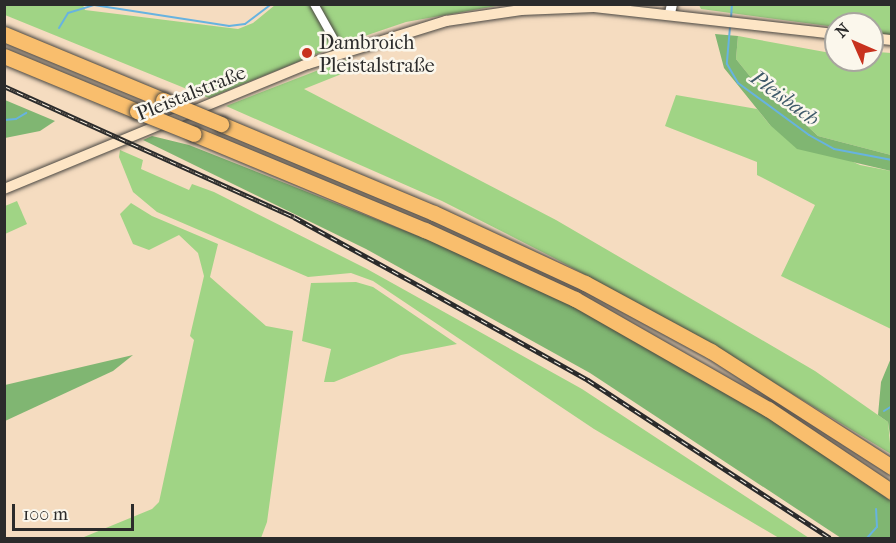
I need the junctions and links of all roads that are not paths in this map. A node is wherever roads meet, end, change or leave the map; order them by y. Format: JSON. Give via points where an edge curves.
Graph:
{"nodes":[{"id":1,"x":314,"y":4,"type":"edge"},
{"id":2,"x":671,"y":9,"type":"edge"},
{"id":3,"x":824,"y":33,"type":"edge"},
{"id":4,"x":4,"y":34,"type":"edge"},
{"id":5,"x":341,"y":52,"type":"junction"},
{"id":6,"x":4,"y":56,"type":"edge"},
{"id":7,"x":4,"y":189,"type":"edge"},
{"id":8,"x":891,"y":467,"type":"edge"},
{"id":9,"x":891,"y":492,"type":"edge"}],
"edges":[{"from":1,"to":5,"type":"street"},
{"from":2,"to":3,"type":"main road","name":"Pleistalstraße"},
{"from":2,"to":5,"type":"main road","name":"Pleistalstraße","via":[[521,10],[446,21]]},
{"from":4,"to":8,"type":"highway","bridge":true,"via":[[434,213],[585,283],[711,351]]},
{"from":5,"to":7,"type":"main road","name":"Pleistalstraße"},
{"from":6,"to":9,"type":"highway","bridge":true,"via":[[436,235],[575,299],[768,409]]}]}
